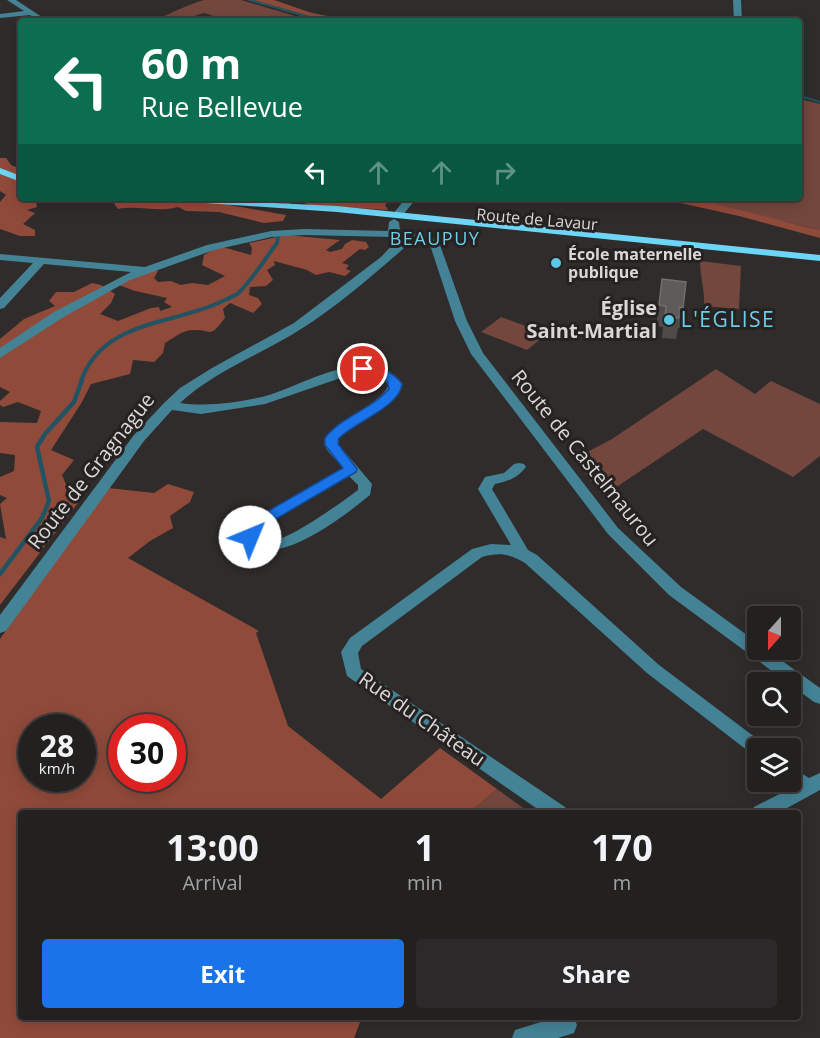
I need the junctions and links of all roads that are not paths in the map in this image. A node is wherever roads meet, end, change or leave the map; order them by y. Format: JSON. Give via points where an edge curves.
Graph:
{"nodes":[{"id":1,"x":11,"y":0,"type":"edge"},
{"id":2,"x":737,"y":0,"type":"edge"},
{"id":3,"x":32,"y":13,"type":"junction"},
{"id":4,"x":0,"y":16,"type":"edge"},
{"id":5,"x":40,"y":18,"type":"edge"},
{"id":6,"x":738,"y":18,"type":"edge"},
{"id":7,"x":0,"y":171,"type":"edge"},
{"id":8,"x":18,"y":178,"type":"edge"},
{"id":9,"x":206,"y":201,"type":"edge"},
{"id":10,"x":413,"y":201,"type":"edge"},
{"id":11,"x":402,"y":222,"type":"junction"},
{"id":12,"x":0,"y":257,"type":"edge"},
{"id":13,"x":820,"y":258,"type":"edge"},
{"id":14,"x":41,"y":261,"type":"junction"},
{"id":15,"x":142,"y":270,"type":"junction"},
{"id":16,"x":0,"y":305,"type":"edge"},
{"id":17,"x":0,"y":354,"type":"edge"},
{"id":18,"x":169,"y":406,"type":"junction"},
{"id":19,"x":519,"y":467,"type":"dead end"},
{"id":20,"x":351,"y":469,"type":"junction"},
{"id":21,"x":519,"y":551,"type":"junction"},
{"id":22,"x":0,"y":627,"type":"edge"},
{"id":23,"x":820,"y":698,"type":"edge"},
{"id":24,"x":747,"y":741,"type":"edge"},
{"id":25,"x":813,"y":784,"type":"edge"},
{"id":26,"x":554,"y":810,"type":"edge"},
{"id":27,"x":766,"y":810,"type":"edge"},
{"id":28,"x":567,"y":1027,"type":"edge"},
{"id":29,"x":523,"y":1038,"type":"edge"}],
"edges":[{"from":1,"to":3,"type":"street"},
{"from":2,"to":6,"type":"street"},
{"from":3,"to":4,"type":"street"},
{"from":3,"to":5,"type":"street"},
{"from":7,"to":8,"type":"main road"},
{"from":9,"to":11,"type":"main road","name":"Route de Lavaur"},
{"from":10,"to":11,"type":"street"},
{"from":11,"to":13,"type":"main road","name":"Route de Lavaur"},
{"from":11,"to":15,"type":"street","via":[[279,233],[211,247]]},
{"from":11,"to":18,"type":"street","name":"Route de Gragnague","via":[[399,247],[311,317],[208,376]]},
{"from":11,"to":23,"type":"street","name":"Route de Castelmaurou","via":[[418,237],[432,242],[477,354],[613,531],[675,591]]},
{"from":12,"to":14,"type":"street"},
{"from":14,"to":15,"type":"street"},
{"from":14,"to":16,"type":"street"},
{"from":15,"to":17,"type":"street","via":[[68,310]]},
{"from":18,"to":20,"type":"street","via":[[217,409],[288,394],[354,369],[383,373],[396,384],[392,396],[342,427],[332,438],[332,445]]},
{"from":18,"to":22,"type":"street","name":"Route de Gragnague","via":[[139,438]]},
{"from":19,"to":21,"type":"street","via":[[508,477],[490,480],[485,489]]},
{"from":20,"to":20,"type":"street","via":[[256,524],[250,537],[264,546],[284,543],[360,496],[366,488]]},
{"from":21,"to":24,"type":"street","via":[[653,669]]},
{"from":21,"to":26,"type":"street","name":"Rue du Château","via":[[504,548],[477,553],[356,642],[349,652],[349,661],[353,672]]},
{"from":25,"to":27,"type":"street"},
{"from":28,"to":29,"type":"street"}]}
